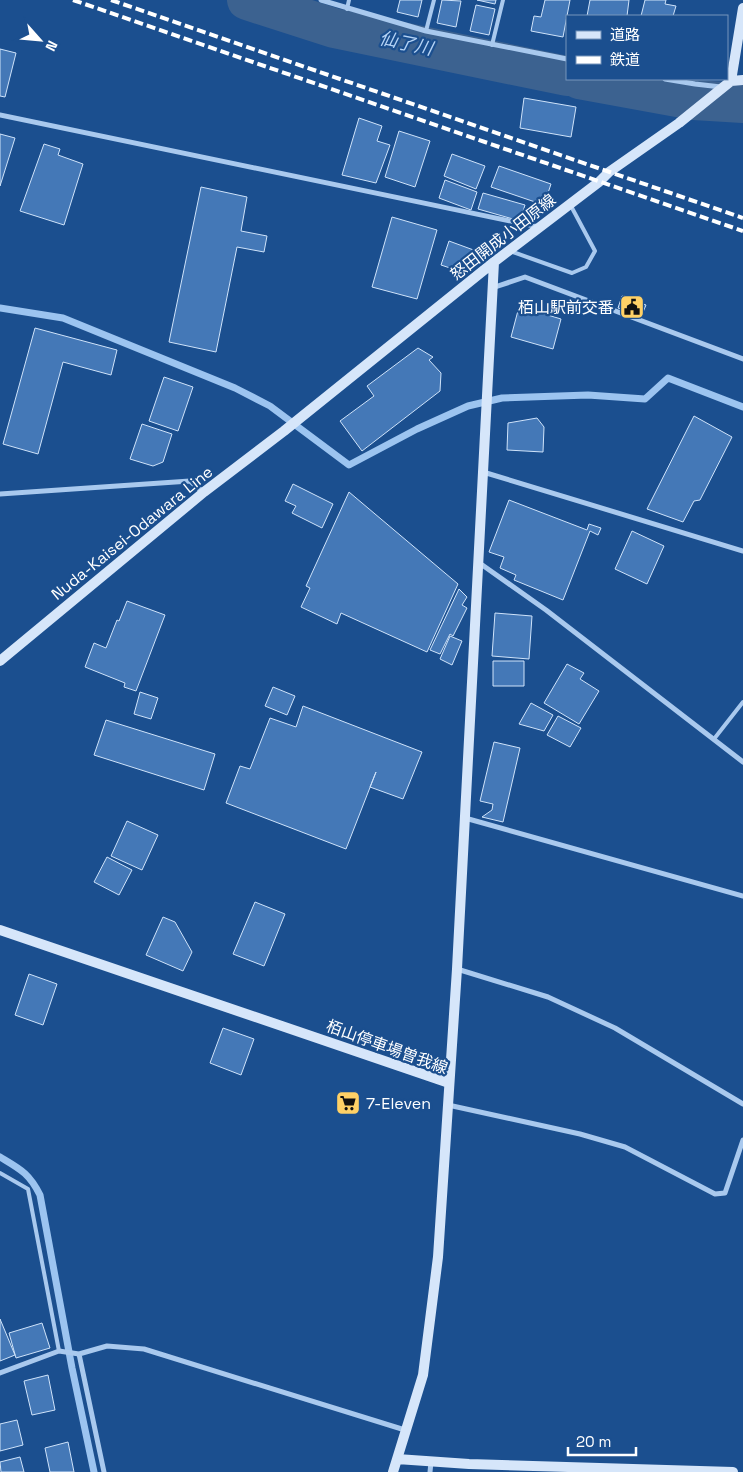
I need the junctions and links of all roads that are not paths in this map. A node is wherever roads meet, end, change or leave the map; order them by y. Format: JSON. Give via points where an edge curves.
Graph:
{"nodes":[{"id":1,"x":321,"y":0,"type":"edge"},
{"id":2,"x":349,"y":0,"type":"edge"},
{"id":3,"x":434,"y":0,"type":"edge"},
{"id":4,"x":503,"y":0,"type":"edge"},
{"id":5,"x":743,"y":8,"type":"edge"},
{"id":6,"x":347,"y":9,"type":"junction"},
{"id":7,"x":426,"y":31,"type":"junction"},
{"id":8,"x":492,"y":45,"type":"junction"},
{"id":9,"x":566,"y":59,"type":"edge"},
{"id":10,"x":728,"y":79,"type":"edge"},
{"id":11,"x":671,"y":80,"type":"edge"},
{"id":12,"x":728,"y":80,"type":"edge"},
{"id":13,"x":743,"y":80,"type":"edge"},
{"id":14,"x":727,"y":84,"type":"junction"},
{"id":15,"x":0,"y":115,"type":"edge"},
{"id":16,"x":570,"y":204,"type":"junction"},
{"id":17,"x":540,"y":227,"type":"junction"},
{"id":18,"x":509,"y":251,"type":"junction"},
{"id":19,"x":494,"y":262,"type":"junction"},
{"id":20,"x":492,"y":288,"type":"junction"},
{"id":21,"x":743,"y":359,"type":"edge"},
{"id":22,"x":284,"y":431,"type":"joint"},
{"id":23,"x":483,"y":472,"type":"junction"},
{"id":24,"x":204,"y":492,"type":"junction"},
{"id":25,"x":0,"y":494,"type":"edge"},
{"id":26,"x":743,"y":551,"type":"edge"},
{"id":27,"x":478,"y":562,"type":"junction"},
{"id":28,"x":0,"y":660,"type":"edge"},
{"id":29,"x":743,"y":702,"type":"edge"},
{"id":30,"x":714,"y":739,"type":"junction"},
{"id":31,"x":743,"y":762,"type":"edge"},
{"id":32,"x":465,"y":818,"type":"junction"},
{"id":33,"x":743,"y":896,"type":"edge"},
{"id":34,"x":0,"y":930,"type":"edge"},
{"id":35,"x":457,"y":968,"type":"junction"},
{"id":36,"x":449,"y":1083,"type":"junction"},
{"id":37,"x":743,"y":1104,"type":"edge"},
{"id":38,"x":448,"y":1105,"type":"junction"},
{"id":39,"x":743,"y":1140,"type":"edge"},
{"id":40,"x":0,"y":1173,"type":"edge"},
{"id":41,"x":59,"y":1351,"type":"junction"},
{"id":42,"x":79,"y":1354,"type":"junction"},
{"id":43,"x":0,"y":1372,"type":"edge"},
{"id":44,"x":405,"y":1430,"type":"junction"},
{"id":45,"x":397,"y":1459,"type":"junction"},
{"id":46,"x":431,"y":1467,"type":"edge"},
{"id":47,"x":104,"y":1472,"type":"edge"},
{"id":48,"x":393,"y":1472,"type":"edge"},
{"id":49,"x":733,"y":1472,"type":"edge"}],
"edges":[{"from":1,"to":6,"type":"street"},
{"from":2,"to":6,"type":"lane"},
{"from":3,"to":7,"type":"lane"},
{"from":4,"to":8,"type":"lane"},
{"from":5,"to":10,"type":"main road"},
{"from":6,"to":7,"type":"street"},
{"from":7,"to":8,"type":"street"},
{"from":8,"to":9,"type":"street"},
{"from":11,"to":14,"type":"street"},
{"from":12,"to":14,"type":"main road"},
{"from":13,"to":14,"type":"main road"},
{"from":14,"to":16,"type":"main road","name":"怒田開成小田原線"},
{"from":15,"to":17,"type":"street"},
{"from":16,"to":17,"type":"main road","name":"怒田開成小田原線"},
{"from":16,"to":18,"type":"lane","via":[[595,251],[586,267],[572,273]]},
{"from":17,"to":18,"type":"main road","name":"怒田開成小田原線"},
{"from":18,"to":19,"type":"main road","name":"怒田開成小田原線"},
{"from":19,"to":20,"type":"main road"},
{"from":19,"to":22,"type":"main road","name":"怒田開成小田原線"},
{"from":20,"to":21,"type":"street","via":[[525,277]]},
{"from":20,"to":23,"type":"main road"},
{"from":22,"to":24,"type":"main road","name":"Nuda-Kaisei-Odawara Line"},
{"from":23,"to":26,"type":"street"},
{"from":23,"to":27,"type":"main road"},
{"from":24,"to":25,"type":"street","via":[[190,481]]},
{"from":24,"to":28,"type":"main road","name":"Nuda-Kaisei-Odawara Line"},
{"from":27,"to":30,"type":"street"},
{"from":27,"to":32,"type":"main road"},
{"from":29,"to":30,"type":"lane"},
{"from":30,"to":31,"type":"street"},
{"from":32,"to":33,"type":"street"},
{"from":32,"to":35,"type":"main road"},
{"from":34,"to":36,"type":"main road","name":"栢山停車場曽我線"},
{"from":35,"to":36,"type":"main road"},
{"from":35,"to":37,"type":"street","via":[[548,997],[615,1028]]},
{"from":36,"to":38,"type":"main road","name":"栢山停車場曽我線"},
{"from":38,"to":39,"type":"street","via":[[625,1147],[714,1194],[725,1193]]},
{"from":38,"to":44,"type":"main road","name":"栢山停車場曽我線","via":[[438,1257],[429,1333],[423,1375]]},
{"from":40,"to":41,"type":"lane","via":[[28,1189]]},
{"from":41,"to":42,"type":"street"},
{"from":41,"to":43,"type":"street"},
{"from":42,"to":44,"type":"street","via":[[107,1346],[144,1349]]},
{"from":42,"to":47,"type":"street"},
{"from":44,"to":45,"type":"main road","name":"栢山停車場曽我線"},
{"from":45,"to":46,"type":"main road"},
{"from":45,"to":48,"type":"main road","name":"栢山停車場曽我線"},
{"from":46,"to":49,"type":"main road","via":[[469,1464]]}]}
